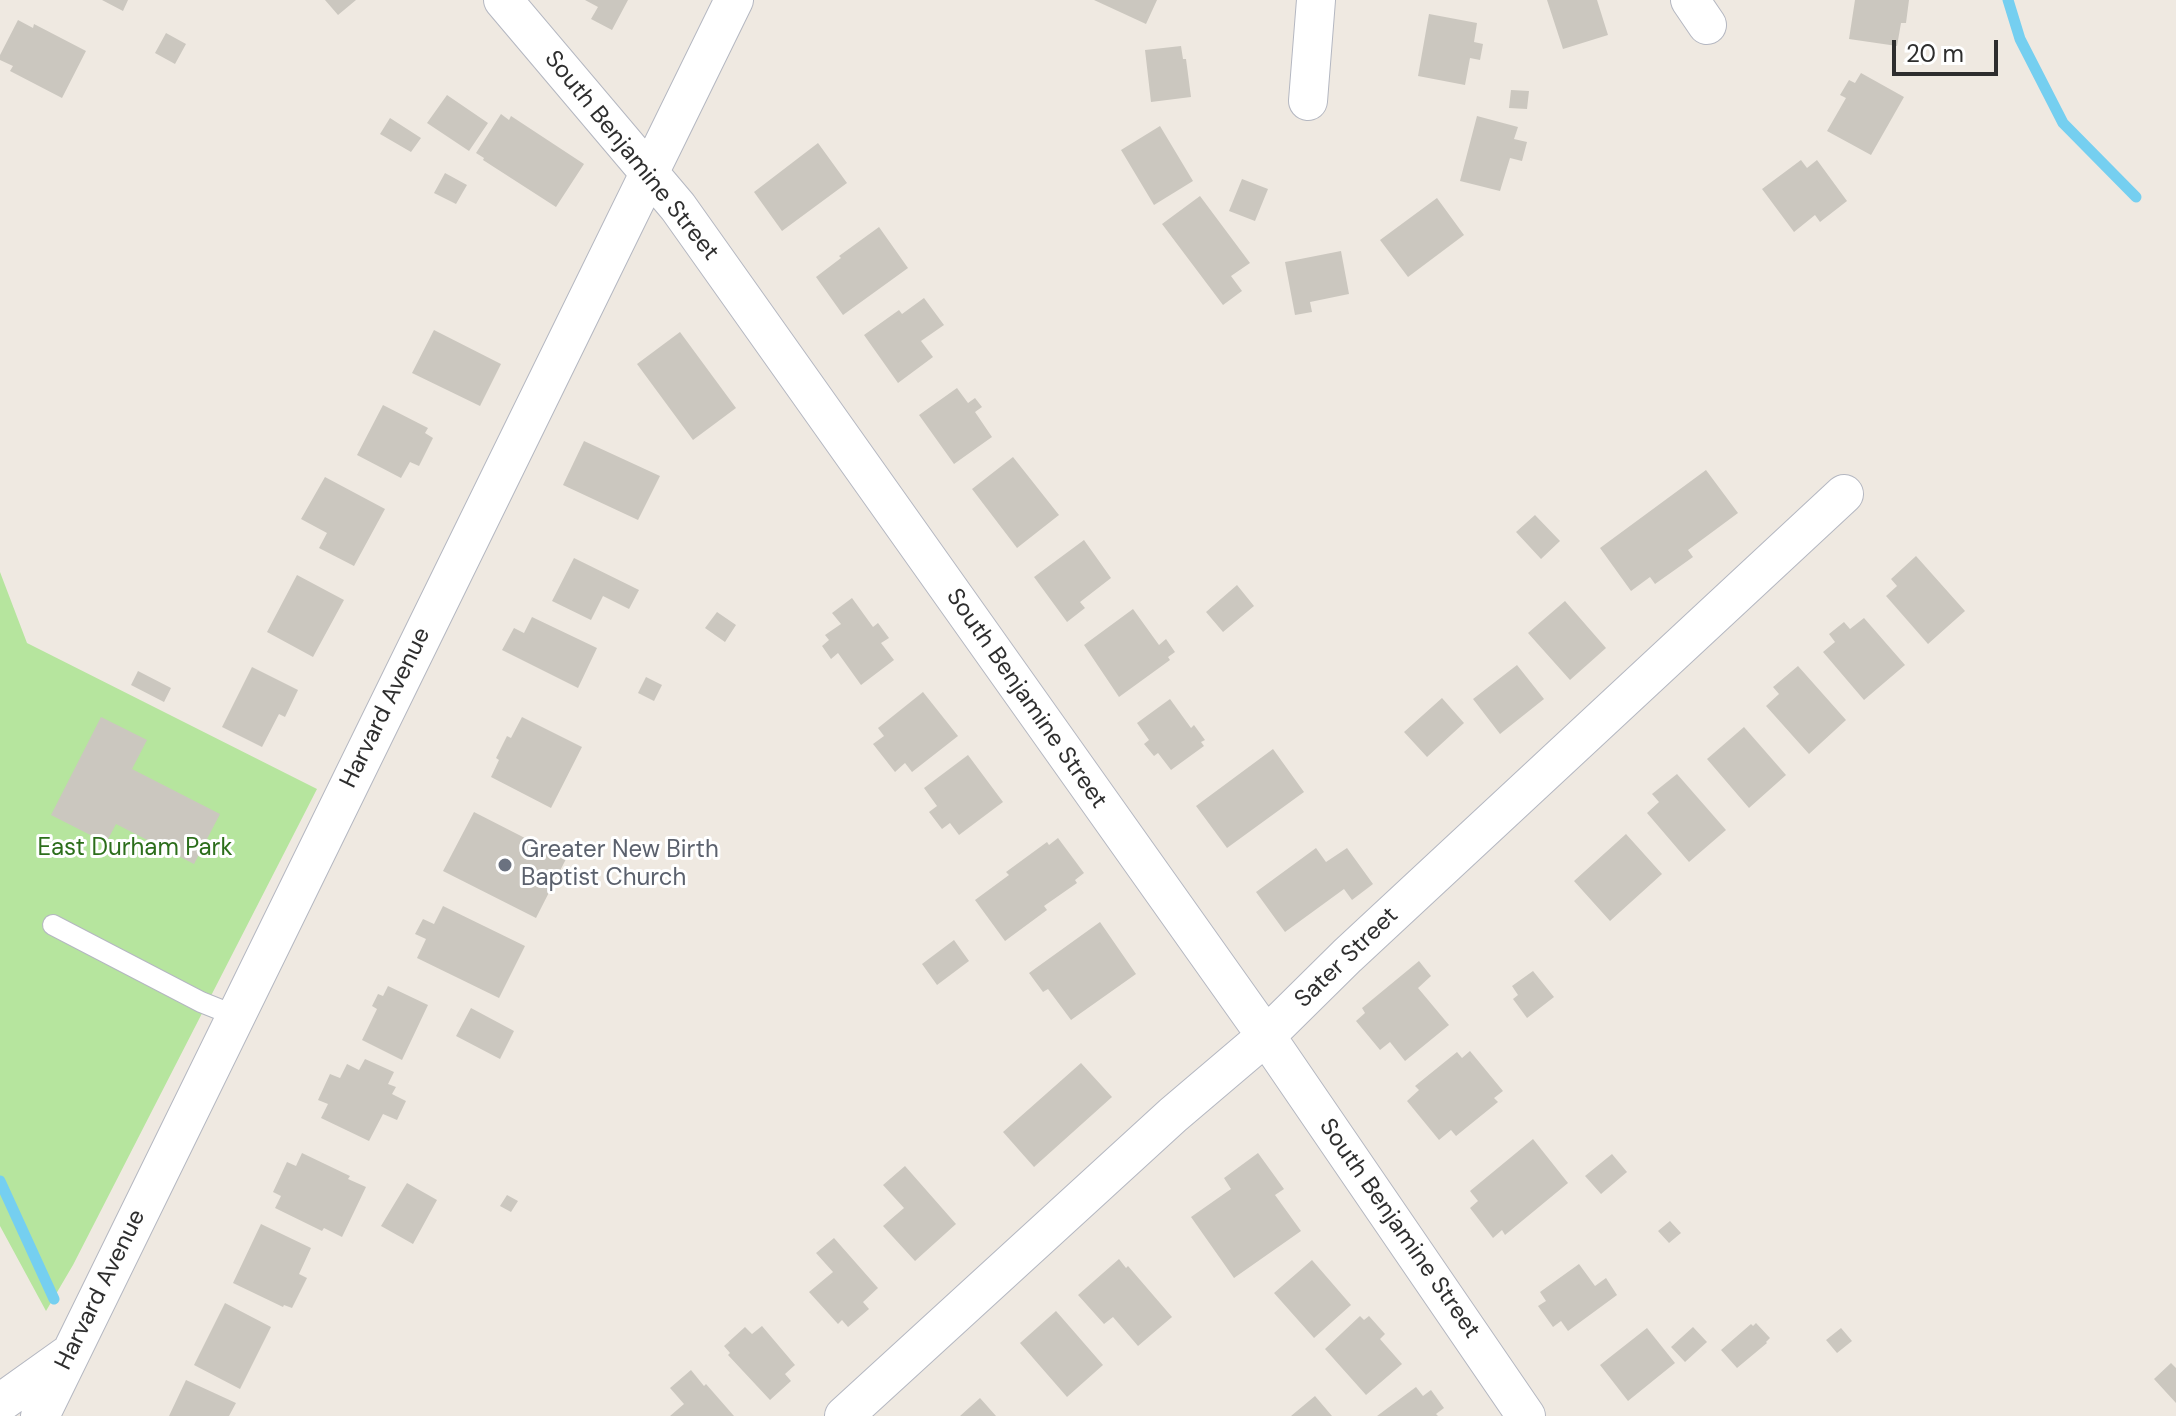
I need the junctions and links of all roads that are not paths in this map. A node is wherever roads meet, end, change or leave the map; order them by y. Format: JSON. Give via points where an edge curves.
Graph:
{"nodes":[{"id":1,"x":503,"y":0,"type":"edge"},
{"id":2,"x":734,"y":0,"type":"edge"},
{"id":3,"x":1316,"y":0,"type":"edge"},
{"id":4,"x":1308,"y":101,"type":"dead end"},
{"id":5,"x":648,"y":172,"type":"junction"},
{"id":6,"x":1844,"y":494,"type":"dead end"},
{"id":7,"x":53,"y":925,"type":"dead end"},
{"id":8,"x":236,"y":1016,"type":"junction"},
{"id":9,"x":1266,"y":1036,"type":"junction"},
{"id":10,"x":70,"y":1353,"type":"junction"},
{"id":11,"x":0,"y":1403,"type":"edge"},
{"id":12,"x":40,"y":1416,"type":"edge"},
{"id":13,"x":844,"y":1416,"type":"edge"},
{"id":14,"x":1526,"y":1416,"type":"edge"}],
"edges":[{"from":1,"to":5,"type":"street","name":"South Benjamine Street"},
{"from":2,"to":5,"type":"street","name":"Harvard Avenue"},
{"from":3,"to":4,"type":"street"},
{"from":5,"to":8,"type":"street","name":"Harvard Avenue"},
{"from":5,"to":9,"type":"street","name":"South Benjamine Street","via":[[678,207]]},
{"from":6,"to":9,"type":"street","name":"Sater Street"},
{"from":7,"to":8,"type":"lane"},
{"from":8,"to":10,"type":"street","name":"Harvard Avenue"},
{"from":9,"to":13,"type":"street","name":"Sater Street"},
{"from":9,"to":14,"type":"street","name":"South Benjamine Street"},
{"from":10,"to":11,"type":"street"},
{"from":10,"to":12,"type":"street","name":"Harvard Avenue"}]}
